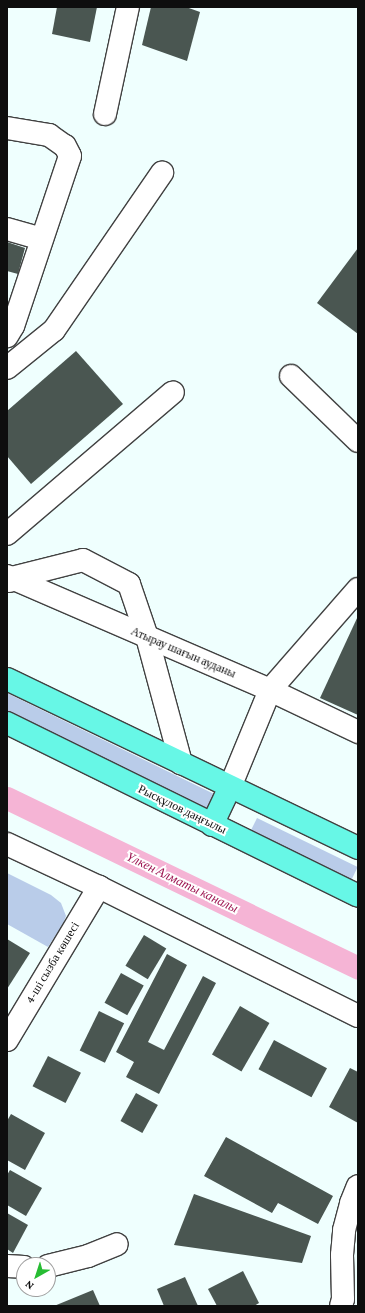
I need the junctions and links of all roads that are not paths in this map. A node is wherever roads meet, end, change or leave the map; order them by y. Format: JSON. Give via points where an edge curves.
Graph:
{"nodes":[{"id":1,"x":128,"y":7,"type":"edge"},
{"id":2,"x":105,"y":114,"type":"dead end"},
{"id":3,"x":7,"y":128,"type":"edge"},
{"id":4,"x":162,"y":173,"type":"dead end"},
{"id":5,"x":7,"y":229,"type":"edge"},
{"id":6,"x":42,"y":238,"type":"junction"},
{"id":7,"x":7,"y":336,"type":"edge"},
{"id":8,"x":7,"y":368,"type":"edge"},
{"id":9,"x":291,"y":376,"type":"dead end"},
{"id":10,"x":174,"y":392,"type":"dead end"},
{"id":11,"x":358,"y":441,"type":"edge"},
{"id":12,"x":7,"y":534,"type":"edge"},
{"id":13,"x":9,"y":579,"type":"edge"},
{"id":14,"x":358,"y":589,"type":"edge"},
{"id":15,"x":147,"y":637,"type":"junction"},
{"id":16,"x":7,"y":679,"type":"edge"},
{"id":17,"x":270,"y":690,"type":"junction"},
{"id":18,"x":7,"y":723,"type":"edge"},
{"id":19,"x":358,"y":732,"type":"edge"},
{"id":20,"x":181,"y":763,"type":"junction"},
{"id":21,"x":230,"y":787,"type":"junction"},
{"id":22,"x":212,"y":825,"type":"junction"},
{"id":23,"x":7,"y":844,"type":"edge"},
{"id":24,"x":358,"y":848,"type":"edge"},
{"id":25,"x":99,"y":887,"type":"junction"},
{"id":26,"x":358,"y":896,"type":"edge"},
{"id":27,"x":358,"y":1016,"type":"edge"},
{"id":28,"x":7,"y":1040,"type":"edge"},
{"id":29,"x":358,"y":1186,"type":"edge"},
{"id":30,"x":117,"y":1244,"type":"dead end"},
{"id":31,"x":56,"y":1264,"type":"edge"},
{"id":32,"x":341,"y":1306,"type":"edge"}],
"edges":[{"from":1,"to":2,"type":"street"},
{"from":3,"to":6,"type":"street","via":[[49,135],[65,146],[70,156]]},
{"from":4,"to":8,"type":"street","via":[[54,330]]},
{"from":5,"to":6,"type":"street"},
{"from":6,"to":7,"type":"street","via":[[13,326]]},
{"from":9,"to":11,"type":"street"},
{"from":10,"to":12,"type":"street"},
{"from":13,"to":15,"type":"street","name":"Атырау шағын ауданы"},
{"from":13,"to":15,"type":"street","via":[[83,560],[129,584]]},
{"from":14,"to":17,"type":"street"},
{"from":15,"to":17,"type":"street","name":"Атырау шағын ауданы"},
{"from":15,"to":20,"type":"street"},
{"from":16,"to":20,"type":"main road"},
{"from":17,"to":19,"type":"street","name":"Атырау шағын ауданы"},
{"from":17,"to":21,"type":"street"},
{"from":18,"to":22,"type":"main road","name":"Рысқұлов даңғылы"},
{"from":20,"to":21,"type":"main road"},
{"from":21,"to":22,"type":"main road"},
{"from":21,"to":24,"type":"main road"},
{"from":22,"to":26,"type":"main road","name":"Рысқұлов даңғылы"},
{"from":23,"to":25,"type":"street"},
{"from":25,"to":27,"type":"street"},
{"from":25,"to":28,"type":"street","name":"4-ші сызба көшесі"},
{"from":29,"to":32,"type":"street","via":[[350,1203],[344,1230]]},
{"from":30,"to":31,"type":"street","via":[[88,1256]]}]}
